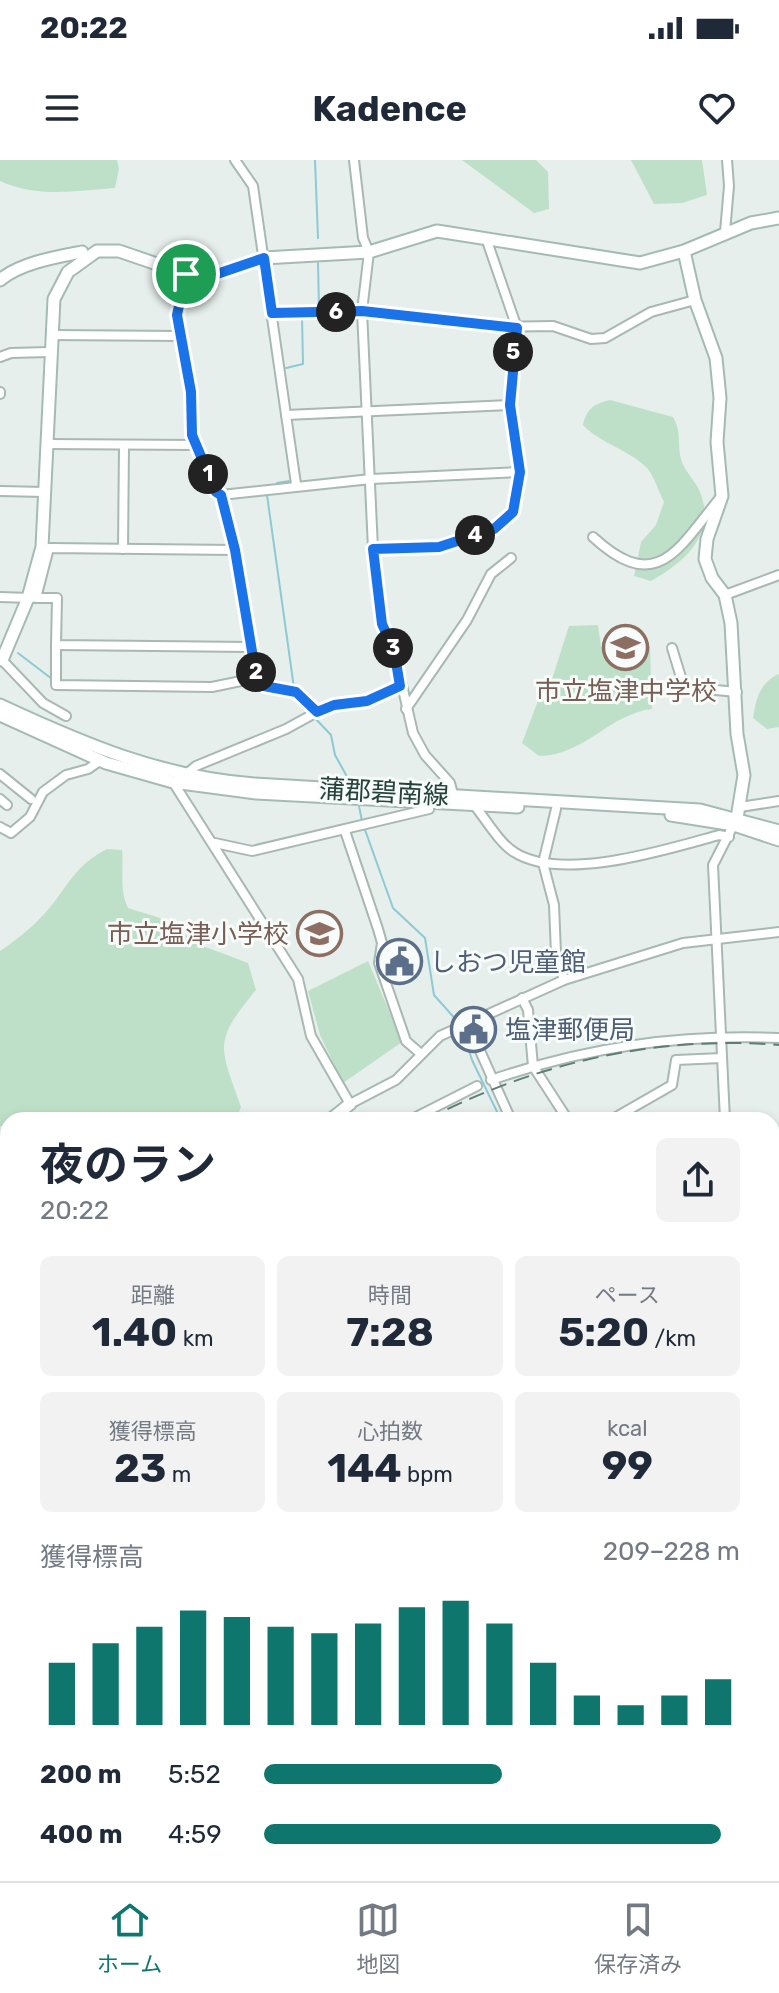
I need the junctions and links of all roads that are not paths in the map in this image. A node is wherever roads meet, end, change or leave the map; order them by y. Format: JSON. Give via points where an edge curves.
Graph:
{"nodes":[{"id":1,"x":235,"y":160,"type":"edge"},
{"id":2,"x":354,"y":160,"type":"edge"},
{"id":3,"x":727,"y":160,"type":"edge"},
{"id":4,"x":779,"y":218,"type":"edge"},
{"id":5,"x":725,"y":232,"type":"junction"},
{"id":6,"x":486,"y":237,"type":"junction"},
{"id":7,"x":684,"y":251,"type":"junction"},
{"id":8,"x":369,"y":252,"type":"junction"},
{"id":9,"x":84,"y":258,"type":"junction"},
{"id":10,"x":264,"y":258,"type":"junction"},
{"id":11,"x":186,"y":274,"type":"junction"},
{"id":12,"x":0,"y":280,"type":"edge"},
{"id":13,"x":695,"y":300,"type":"junction"},
{"id":14,"x":362,"y":311,"type":"junction"},
{"id":15,"x":272,"y":313,"type":"junction"},
{"id":16,"x":517,"y":328,"type":"junction"},
{"id":17,"x":51,"y":335,"type":"junction"},
{"id":18,"x":180,"y":336,"type":"junction"},
{"id":19,"x":49,"y":352,"type":"junction"},
{"id":20,"x":0,"y":357,"type":"edge"},
{"id":21,"x":510,"y":405,"type":"junction"},
{"id":22,"x":367,"y":411,"type":"junction"},
{"id":23,"x":286,"y":415,"type":"junction"},
{"id":24,"x":46,"y":444,"type":"junction"},
{"id":25,"x":124,"y":445,"type":"junction"},
{"id":26,"x":197,"y":445,"type":"junction"},
{"id":27,"x":520,"y":472,"type":"junction"},
{"id":28,"x":371,"y":479,"type":"junction"},
{"id":29,"x":296,"y":484,"type":"junction"},
{"id":30,"x":0,"y":491,"type":"edge"},
{"id":31,"x":45,"y":492,"type":"junction"},
{"id":32,"x":221,"y":495,"type":"junction"},
{"id":33,"x":722,"y":496,"type":"junction"},
{"id":34,"x":593,"y":537,"type":"dead end"},
{"id":35,"x":123,"y":549,"type":"junction"},
{"id":36,"x":373,"y":549,"type":"junction"},
{"id":37,"x":235,"y":550,"type":"junction"},
{"id":38,"x":511,"y":558,"type":"dead end"},
{"id":39,"x":779,"y":575,"type":"edge"},
{"id":40,"x":725,"y":595,"type":"junction"},
{"id":41,"x":0,"y":597,"type":"edge"},
{"id":42,"x":32,"y":598,"type":"junction"},
{"id":43,"x":56,"y":645,"type":"junction"},
{"id":44,"x":251,"y":647,"type":"junction"},
{"id":45,"x":672,"y":648,"type":"dead end"},
{"id":46,"x":1,"y":660,"type":"edge"},
{"id":47,"x":256,"y":678,"type":"junction"},
{"id":48,"x":400,"y":686,"type":"junction"},
{"id":49,"x":737,"y":692,"type":"junction"},
{"id":50,"x":0,"y":705,"type":"edge"},
{"id":51,"x":406,"y":709,"type":"junction"},
{"id":52,"x":313,"y":714,"type":"junction"},
{"id":53,"x":0,"y":715,"type":"edge"},
{"id":54,"x":66,"y":716,"type":"dead end"},
{"id":55,"x":101,"y":760,"type":"junction"},
{"id":56,"x":0,"y":774,"type":"edge"},
{"id":57,"x":184,"y":776,"type":"junction"},
{"id":58,"x":173,"y":782,"type":"junction"},
{"id":59,"x":31,"y":799,"type":"dead end"},
{"id":60,"x":454,"y":800,"type":"junction"},
{"id":61,"x":779,"y":801,"type":"edge"},
{"id":62,"x":422,"y":802,"type":"junction"},
{"id":63,"x":474,"y":805,"type":"junction"},
{"id":64,"x":556,"y":809,"type":"junction"},
{"id":65,"x":737,"y":817,"type":"junction"},
{"id":66,"x":0,"y":827,"type":"edge"},
{"id":67,"x":345,"y":831,"type":"junction"},
{"id":68,"x":779,"y":831,"type":"edge"},
{"id":69,"x":729,"y":837,"type":"junction"},
{"id":70,"x":779,"y":840,"type":"edge"},
{"id":71,"x":215,"y":843,"type":"junction"},
{"id":72,"x":543,"y":863,"type":"junction"},
{"id":73,"x":779,"y":932,"type":"edge"},
{"id":74,"x":718,"y":938,"type":"junction"},
{"id":75,"x":564,"y":980,"type":"junction"},
{"id":76,"x":522,"y":998,"type":"junction"},
{"id":77,"x":463,"y":1026,"type":"junction"},
{"id":78,"x":722,"y":1036,"type":"junction"},
{"id":79,"x":779,"y":1038,"type":"edge"},
{"id":80,"x":421,"y":1054,"type":"junction"},
{"id":81,"x":722,"y":1058,"type":"junction"},
{"id":82,"x":533,"y":1066,"type":"junction"},
{"id":83,"x":491,"y":1080,"type":"junction"},
{"id":84,"x":477,"y":1086,"type":"dead end"},
{"id":85,"x":350,"y":1104,"type":"junction"},
{"id":86,"x":340,"y":1112,"type":"edge"},
{"id":87,"x":426,"y":1112,"type":"edge"},
{"id":88,"x":507,"y":1112,"type":"edge"},
{"id":89,"x":563,"y":1112,"type":"edge"},
{"id":90,"x":625,"y":1112,"type":"edge"},
{"id":91,"x":725,"y":1112,"type":"edge"}],
"edges":[{"from":1,"to":10,"type":"street","via":[[253,186]]},
{"from":2,"to":8,"type":"street"},
{"from":3,"to":5,"type":"street"},
{"from":4,"to":5,"type":"street"},
{"from":5,"to":7,"type":"street"},
{"from":6,"to":7,"type":"street","via":[[640,263]]},
{"from":6,"to":8,"type":"street","via":[[437,231]]},
{"from":6,"to":16,"type":"street"},
{"from":7,"to":13,"type":"street"},
{"from":8,"to":10,"type":"street"},
{"from":8,"to":14,"type":"street"},
{"from":9,"to":11,"type":"street","via":[[97,251],[119,251]]},
{"from":9,"to":12,"type":"street","via":[[82,252],[51,259]]},
{"from":9,"to":17,"type":"street","via":[[58,287]]},
{"from":10,"to":11,"type":"street","via":[[208,277]]},
{"from":10,"to":15,"type":"street"},
{"from":11,"to":18,"type":"street","via":[[178,301]]},
{"from":13,"to":16,"type":"street","via":[[651,312],[605,338],[591,339],[553,326]]},
{"from":13,"to":33,"type":"street","via":[[716,358]]},
{"from":14,"to":15,"type":"street"},
{"from":14,"to":16,"type":"street"},
{"from":14,"to":22,"type":"street"},
{"from":15,"to":23,"type":"street"},
{"from":16,"to":21,"type":"street"},
{"from":17,"to":18,"type":"street"},
{"from":17,"to":19,"type":"street"},
{"from":18,"to":26,"type":"street"},
{"from":19,"to":20,"type":"street"},
{"from":19,"to":24,"type":"street"},
{"from":21,"to":22,"type":"street"},
{"from":21,"to":27,"type":"street"},
{"from":22,"to":23,"type":"street"},
{"from":22,"to":28,"type":"street"},
{"from":23,"to":29,"type":"street"},
{"from":24,"to":25,"type":"street"},
{"from":24,"to":31,"type":"street"},
{"from":25,"to":26,"type":"street"},
{"from":25,"to":35,"type":"street"},
{"from":26,"to":32,"type":"street"},
{"from":27,"to":28,"type":"street"},
{"from":27,"to":36,"type":"street","via":[[513,512],[494,529],[439,547]]},
{"from":28,"to":29,"type":"street"},
{"from":28,"to":36,"type":"street"},
{"from":29,"to":32,"type":"street"},
{"from":30,"to":31,"type":"street"},
{"from":31,"to":42,"type":"street"},
{"from":32,"to":37,"type":"street"},
{"from":33,"to":34,"type":"street","via":[[675,553],[654,564],[626,564]]},
{"from":33,"to":40,"type":"street","via":[[705,559]]},
{"from":35,"to":37,"type":"street"},
{"from":35,"to":42,"type":"street","via":[[49,548]]},
{"from":36,"to":48,"type":"street","via":[[382,624],[394,650]]},
{"from":37,"to":44,"type":"street"},
{"from":38,"to":51,"type":"street","via":[[491,574],[467,620]]},
{"from":39,"to":40,"type":"street"},
{"from":40,"to":49,"type":"street"},
{"from":41,"to":42,"type":"street"},
{"from":42,"to":43,"type":"street","via":[[57,598]]},
{"from":42,"to":46,"type":"street"},
{"from":43,"to":44,"type":"street"},
{"from":43,"to":47,"type":"street","via":[[56,685],[212,687]]},
{"from":44,"to":47,"type":"street"},
{"from":45,"to":49,"type":"street","via":[[684,687]]},
{"from":46,"to":54,"type":"street","via":[[43,703]]},
{"from":47,"to":52,"type":"street","via":[[264,686],[296,692]]},
{"from":48,"to":51,"type":"street"},
{"from":48,"to":52,"type":"street","via":[[367,701]]},
{"from":49,"to":65,"type":"street","via":[[744,775]]},
{"from":50,"to":57,"type":"street","name":"蒲郡碧南線","via":[[110,755]]},
{"from":51,"to":60,"type":"street","via":[[413,733],[450,783]]},
{"from":52,"to":57,"type":"street"},
{"from":53,"to":55,"type":"street","name":"蒲郡碧南線"},
{"from":55,"to":58,"type":"street","name":"蒲郡碧南線"},
{"from":55,"to":66,"type":"street","via":[[43,792],[30,817],[11,833]]},
{"from":56,"to":59,"type":"street"},
{"from":57,"to":60,"type":"street","name":"蒲郡碧南線"},
{"from":58,"to":62,"type":"street","name":"蒲郡碧南線","via":[[256,793]]},
{"from":58,"to":71,"type":"street"},
{"from":60,"to":62,"type":"street","name":"蒲郡碧南線"},
{"from":60,"to":63,"type":"street","name":"蒲郡碧南線"},
{"from":60,"to":65,"type":"street","name":"蒲郡碧南線","via":[[688,809]]},
{"from":61,"to":65,"type":"street"},
{"from":62,"to":67,"type":"street","via":[[429,809]]},
{"from":63,"to":64,"type":"street","name":"蒲郡碧南線"},
{"from":63,"to":72,"type":"street","via":[[513,852]]},
{"from":64,"to":65,"type":"street","name":"蒲郡碧南線"},
{"from":64,"to":72,"type":"street"},
{"from":65,"to":68,"type":"street","name":"蒲郡碧南線"},
{"from":65,"to":69,"type":"street"},
{"from":65,"to":70,"type":"street","name":"蒲郡碧南線"},
{"from":67,"to":71,"type":"street","via":[[252,851]]},
{"from":67,"to":80,"type":"street","via":[[382,943],[379,963],[406,1041]]},
{"from":69,"to":72,"type":"street","via":[[591,862]]},
{"from":69,"to":74,"type":"street","via":[[713,865]]},
{"from":71,"to":85,"type":"street","via":[[298,979],[311,1036]]},
{"from":72,"to":75,"type":"street"},
{"from":73,"to":74,"type":"street"},
{"from":74,"to":75,"type":"street","via":[[683,943]]},
{"from":74,"to":78,"type":"street"},
{"from":75,"to":76,"type":"street"},
{"from":76,"to":77,"type":"street"},
{"from":76,"to":82,"type":"street","via":[[528,1010]]},
{"from":77,"to":80,"type":"street","via":[[440,1036]]},
{"from":77,"to":83,"type":"street"},
{"from":78,"to":79,"type":"street"},
{"from":78,"to":81,"type":"street"},
{"from":78,"to":82,"type":"street","via":[[657,1039]]},
{"from":80,"to":85,"type":"street","via":[[396,1080]]},
{"from":81,"to":90,"type":"street","via":[[676,1060],[672,1085]]},
{"from":81,"to":91,"type":"street"},
{"from":82,"to":83,"type":"street"},
{"from":82,"to":89,"type":"street"},
{"from":83,"to":88,"type":"street"},
{"from":84,"to":87,"type":"street"},
{"from":85,"to":86,"type":"street"}]}
